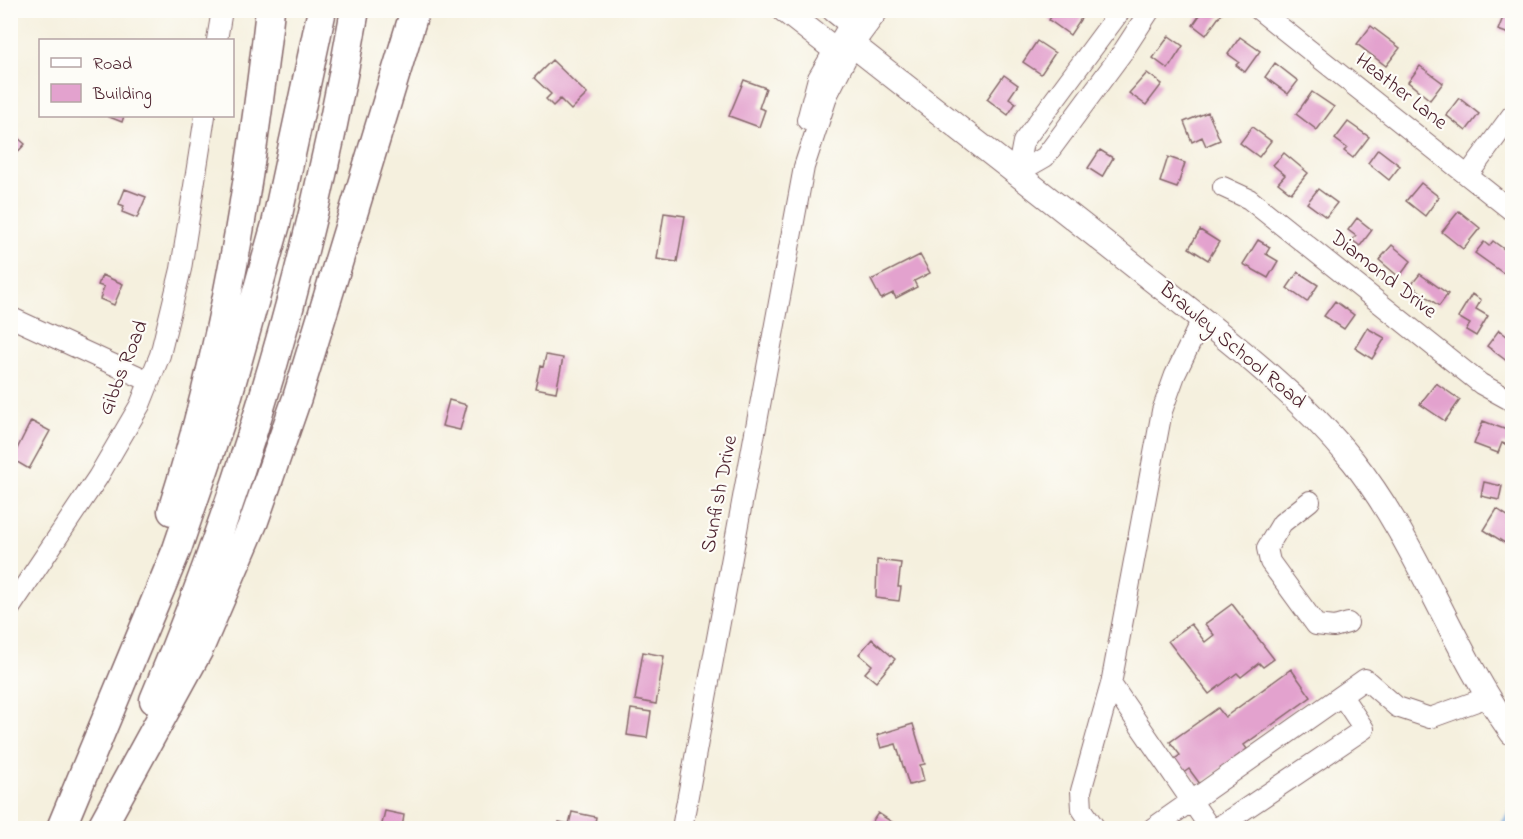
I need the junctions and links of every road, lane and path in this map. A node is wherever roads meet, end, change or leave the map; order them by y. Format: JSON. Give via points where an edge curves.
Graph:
{"nodes":[{"id":1,"x":222,"y":10,"type":"edge"},
{"id":2,"x":270,"y":10,"type":"edge"},
{"id":3,"x":322,"y":10,"type":"edge"},
{"id":4,"x":356,"y":10,"type":"edge"},
{"id":5,"x":415,"y":10,"type":"edge"},
{"id":6,"x":784,"y":10,"type":"edge"},
{"id":7,"x":879,"y":10,"type":"edge"},
{"id":8,"x":1121,"y":10,"type":"edge"},
{"id":9,"x":1150,"y":10,"type":"edge"},
{"id":10,"x":1259,"y":10,"type":"edge"},
{"id":11,"x":846,"y":28,"type":"edge"},
{"id":12,"x":217,"y":39,"type":"edge"},
{"id":13,"x":1512,"y":115,"type":"edge"},
{"id":14,"x":205,"y":117,"type":"edge"},
{"id":15,"x":1017,"y":174,"type":"junction"},
{"id":16,"x":1468,"y":175,"type":"junction"},
{"id":17,"x":1223,"y":187,"type":"dead end"},
{"id":18,"x":1512,"y":211,"type":"edge"},
{"id":19,"x":10,"y":317,"type":"edge"},
{"id":20,"x":1202,"y":319,"type":"junction"},
{"id":21,"x":148,"y":381,"type":"junction"},
{"id":22,"x":1512,"y":401,"type":"edge"},
{"id":23,"x":1310,"y":501,"type":"dead end"},
{"id":24,"x":10,"y":608,"type":"edge"},
{"id":25,"x":1348,"y":623,"type":"dead end"},
{"id":26,"x":1111,"y":684,"type":"junction"},
{"id":27,"x":1342,"y":696,"type":"junction"},
{"id":28,"x":1488,"y":697,"type":"junction"},
{"id":29,"x":1512,"y":733,"type":"edge"},
{"id":30,"x":84,"y":776,"type":"junction"},
{"id":31,"x":1191,"y":801,"type":"junction"},
{"id":32,"x":61,"y":828,"type":"edge"},
{"id":33,"x":99,"y":828,"type":"edge"},
{"id":34,"x":682,"y":828,"type":"edge"},
{"id":35,"x":1095,"y":828,"type":"edge"},
{"id":36,"x":1153,"y":828,"type":"edge"},
{"id":37,"x":1210,"y":828,"type":"edge"},
{"id":38,"x":1217,"y":828,"type":"edge"}],
"edges":[{"from":1,"to":12,"type":"street"},
{"from":2,"to":30,"type":"highway","via":[[240,226],[210,371],[175,501],[98,715]]},
{"from":3,"to":30,"type":"highway","via":[[279,213],[221,420],[177,549]]},
{"from":4,"to":33,"type":"highway","via":[[309,232],[253,429],[180,636]]},
{"from":5,"to":33,"type":"highway","via":[[297,398],[245,542],[199,649]]},
{"from":6,"to":11,"type":"main road","name":"Brawley School Road"},
{"from":7,"to":11,"type":"street","name":"Sunfish Drive"},
{"from":8,"to":15,"type":"street","via":[[1023,142]]},
{"from":9,"to":15,"type":"street","via":[[1045,157]]},
{"from":10,"to":16,"type":"street","name":"Heather Lane"},
{"from":11,"to":15,"type":"main road","name":"Brawley School Road"},
{"from":11,"to":34,"type":"street","name":"Sunfish Drive","via":[[819,78],[802,142],[804,167]]},
{"from":13,"to":16,"type":"street"},
{"from":14,"to":21,"type":"street","name":"Gibbs Road","via":[[181,269],[160,355]]},
{"from":15,"to":20,"type":"main road","name":"Brawley School Road"},
{"from":16,"to":18,"type":"street","name":"Heather Lane"},
{"from":17,"to":22,"type":"street","name":"Diamond Drive","via":[[1249,199],[1481,384]]},
{"from":19,"to":21,"type":"street"},
{"from":20,"to":26,"type":"street","via":[[1162,411]]},
{"from":20,"to":28,"type":"main road","name":"Brawley School Road","via":[[1306,407],[1354,463],[1402,536]]},
{"from":21,"to":24,"type":"street","name":"Gibbs Road","via":[[140,405],[98,477]]},
{"from":23,"to":25,"type":"street","via":[[1282,523],[1267,548],[1270,562],[1316,626]]},
{"from":26,"to":31,"type":"street"},
{"from":26,"to":35,"type":"street","via":[[1081,791],[1082,809]]},
{"from":27,"to":28,"type":"street","via":[[1365,679],[1397,707],[1430,718]]},
{"from":27,"to":31,"type":"street"},
{"from":27,"to":38,"type":"street","via":[[1364,729]]},
{"from":28,"to":29,"type":"main road","name":"Brawley School Road"},
{"from":30,"to":32,"type":"highway"},
{"from":31,"to":36,"type":"street"},
{"from":31,"to":37,"type":"street"}]}
